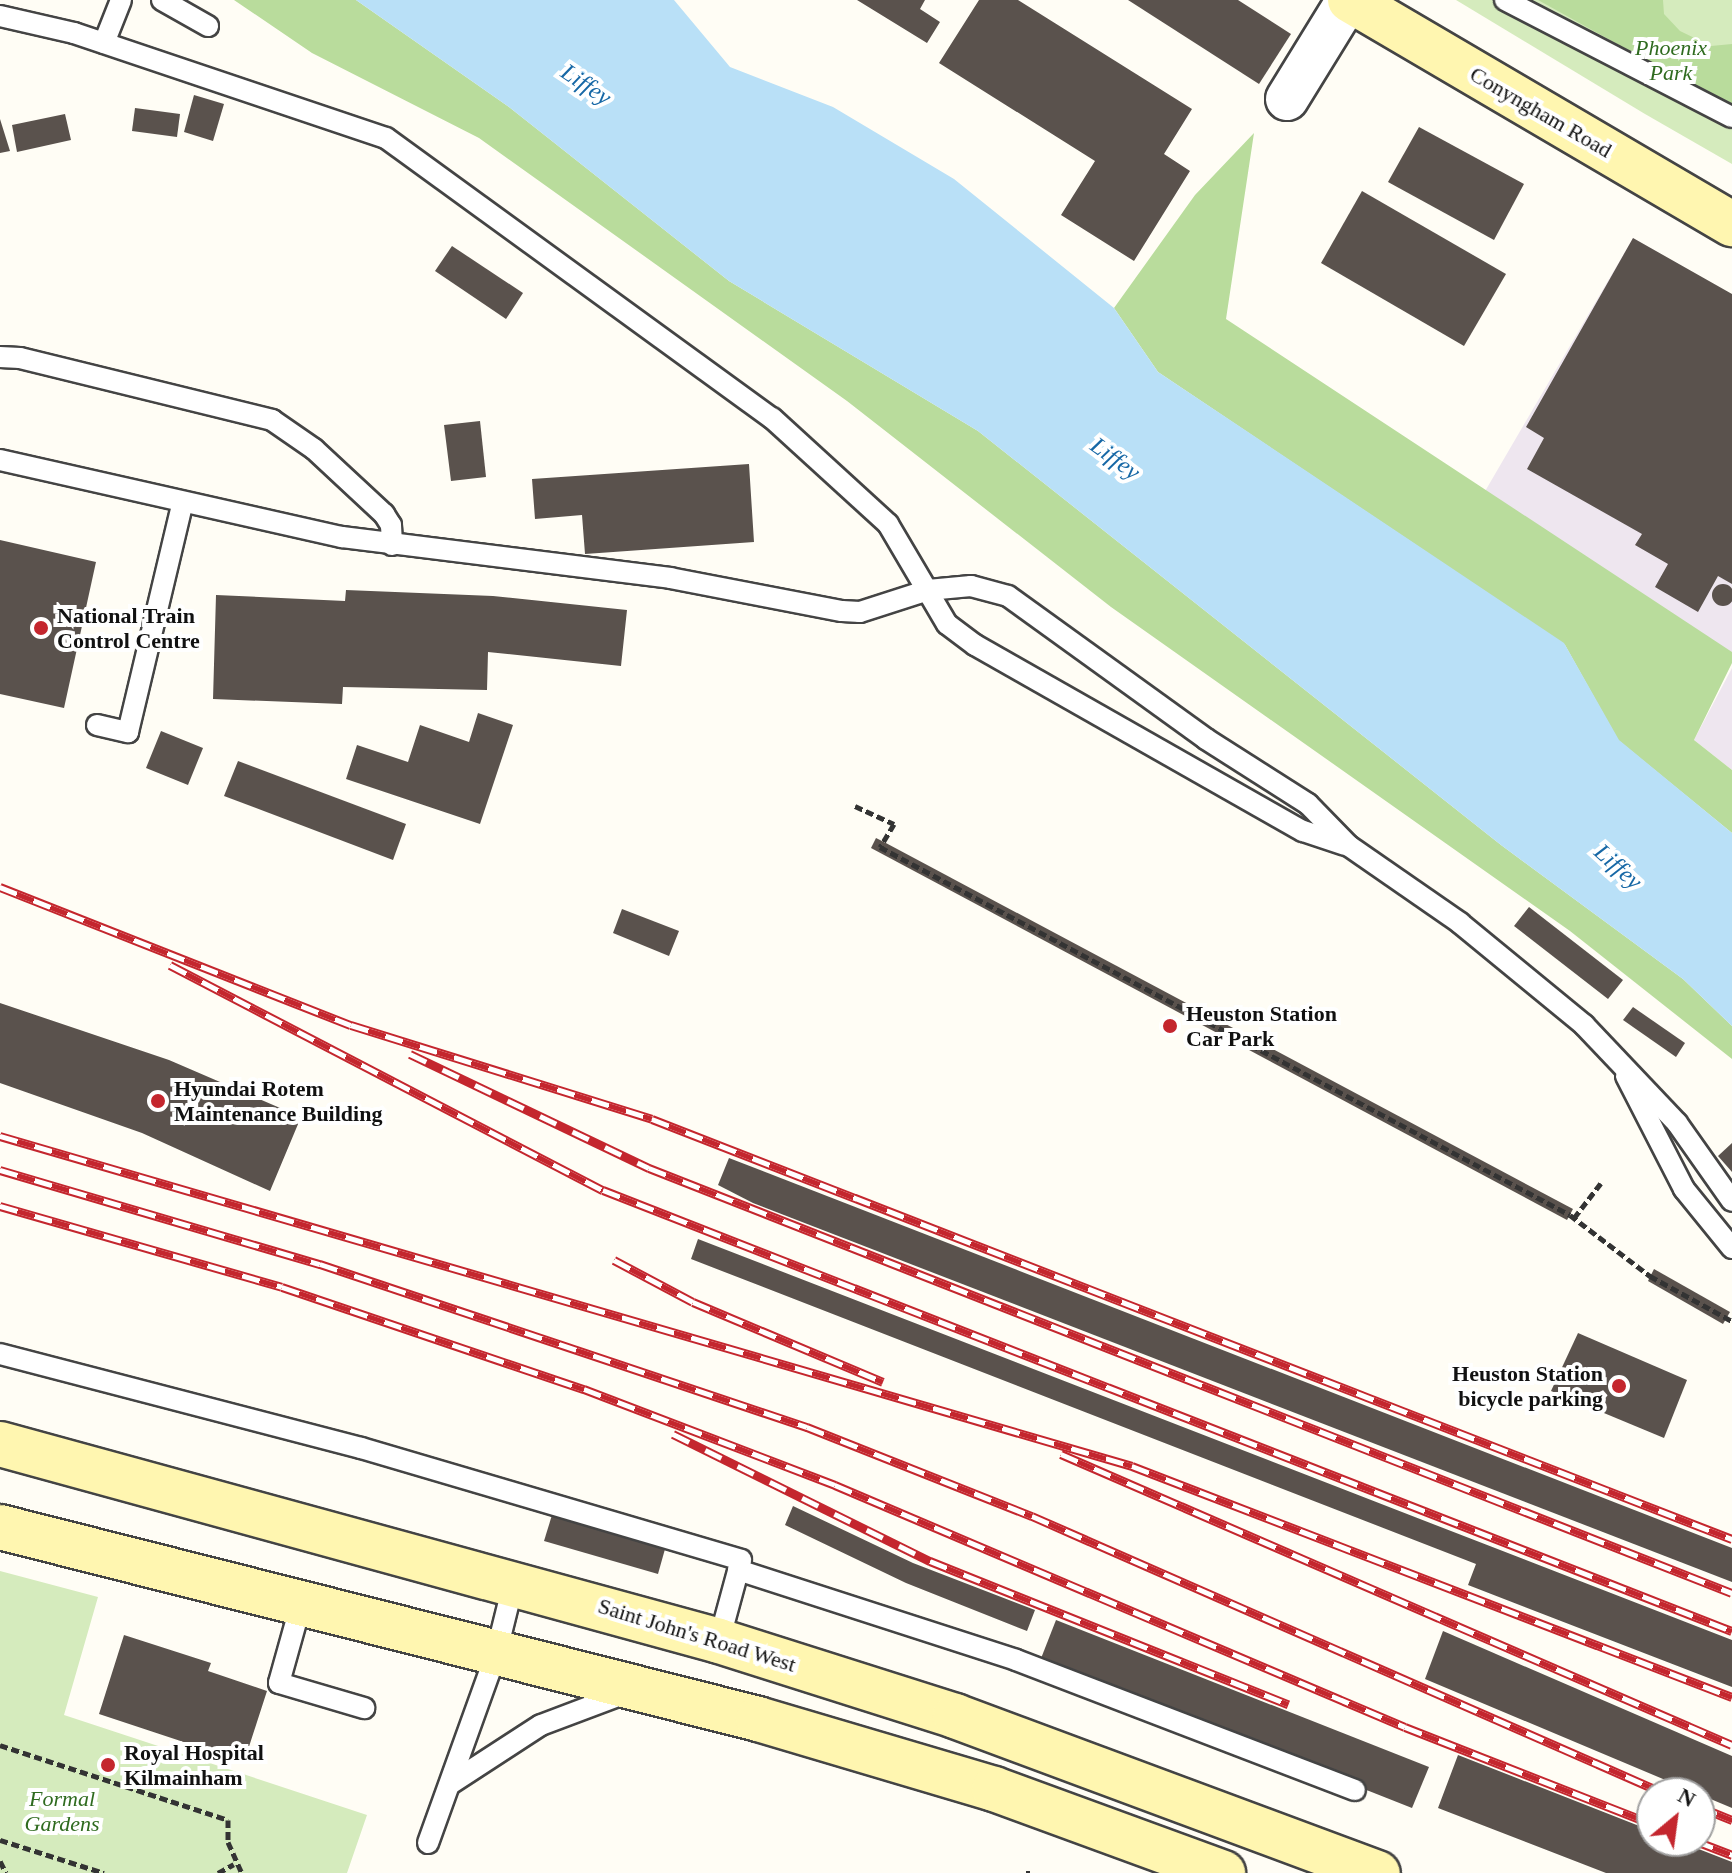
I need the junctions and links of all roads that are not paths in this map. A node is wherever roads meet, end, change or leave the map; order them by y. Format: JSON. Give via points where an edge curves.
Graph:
{"nodes":[{"id":1,"x":121,"y":0,"type":"edge"},
{"id":2,"x":162,"y":0,"type":"edge"},
{"id":3,"x":1349,"y":0,"type":"edge"},
{"id":4,"x":1505,"y":0,"type":"edge"},
{"id":5,"x":0,"y":16,"type":"edge"},
{"id":6,"x":208,"y":26,"type":"dead end"},
{"id":7,"x":104,"y":43,"type":"junction"},
{"id":8,"x":1287,"y":99,"type":"dead end"},
{"id":9,"x":1732,"y":117,"type":"edge"},
{"id":10,"x":1732,"y":224,"type":"edge"},
{"id":11,"x":0,"y":357,"type":"edge"},
{"id":12,"x":0,"y":460,"type":"edge"},
{"id":13,"x":183,"y":502,"type":"junction"},
{"id":14,"x":392,"y":545,"type":"junction"},
{"id":15,"x":928,"y":590,"type":"junction"},
{"id":16,"x":97,"y":725,"type":"dead end"},
{"id":17,"x":1349,"y":846,"type":"junction"},
{"id":18,"x":1617,"y":1057,"type":"junction"},
{"id":19,"x":1732,"y":1201,"type":"edge"},
{"id":20,"x":1732,"y":1248,"type":"edge"},
{"id":21,"x":0,"y":1354,"type":"edge"},
{"id":22,"x":0,"y":1444,"type":"edge"},
{"id":23,"x":0,"y":1527,"type":"edge"},
{"id":24,"x":738,"y":1570,"type":"junction"},
{"id":25,"x":514,"y":1581,"type":"junction"},
{"id":26,"x":301,"y":1604,"type":"junction"},
{"id":27,"x":719,"y":1641,"type":"junction"},
{"id":28,"x":496,"y":1654,"type":"junction"},
{"id":29,"x":637,"y":1689,"type":"junction"},
{"id":30,"x":364,"y":1708,"type":"dead end"},
{"id":31,"x":450,"y":1784,"type":"junction"},
{"id":32,"x":1355,"y":1790,"type":"dead end"},
{"id":33,"x":428,"y":1843,"type":"dead end"},
{"id":34,"x":1223,"y":1873,"type":"edge"},
{"id":35,"x":1378,"y":1873,"type":"edge"}],
"edges":[{"from":1,"to":7,"type":"lane"},
{"from":2,"to":6,"type":"lane"},
{"from":3,"to":8,"type":"street"},
{"from":3,"to":10,"type":"main road","name":"Conyngham Road"},
{"from":4,"to":9,"type":"lane"},
{"from":5,"to":7,"type":"lane"},
{"from":7,"to":15,"type":"lane","via":[[386,138],[772,418],[888,524]]},
{"from":11,"to":14,"type":"lane","via":[[272,420],[314,449],[384,514],[391,525]]},
{"from":12,"to":13,"type":"lane"},
{"from":13,"to":14,"type":"lane"},
{"from":13,"to":16,"type":"lane","via":[[128,732]]},
{"from":14,"to":15,"type":"lane","via":[[670,578],[853,612]]},
{"from":15,"to":17,"type":"lane","via":[[947,624],[975,645],[1303,831]]},
{"from":15,"to":17,"type":"lane","via":[[971,586],[1008,596],[1206,739],[1308,804]]},
{"from":17,"to":18,"type":"lane","via":[[1460,923]]},
{"from":18,"to":19,"type":"lane","via":[[1677,1123]]},
{"from":18,"to":20,"type":"lane","via":[[1684,1189]]},
{"from":21,"to":24,"type":"lane","via":[[391,1457],[741,1560]]},
{"from":22,"to":25,"type":"main road","name":"Saint John's Road West"},
{"from":23,"to":26,"type":"main road"},
{"from":24,"to":27,"type":"lane"},
{"from":24,"to":32,"type":"lane","via":[[1016,1660]]},
{"from":25,"to":27,"type":"main road","name":"Saint John's Road West"},
{"from":25,"to":28,"type":"lane"},
{"from":26,"to":28,"type":"main road"},
{"from":26,"to":30,"type":"lane","via":[[279,1683]]},
{"from":27,"to":35,"type":"main road","name":"Saint John's Road West","via":[[955,1716]]},
{"from":28,"to":29,"type":"main road"},
{"from":28,"to":31,"type":"lane"},
{"from":29,"to":31,"type":"lane","via":[[541,1725]]},
{"from":29,"to":34,"type":"main road","via":[[994,1789]]},
{"from":31,"to":33,"type":"lane"}]}
